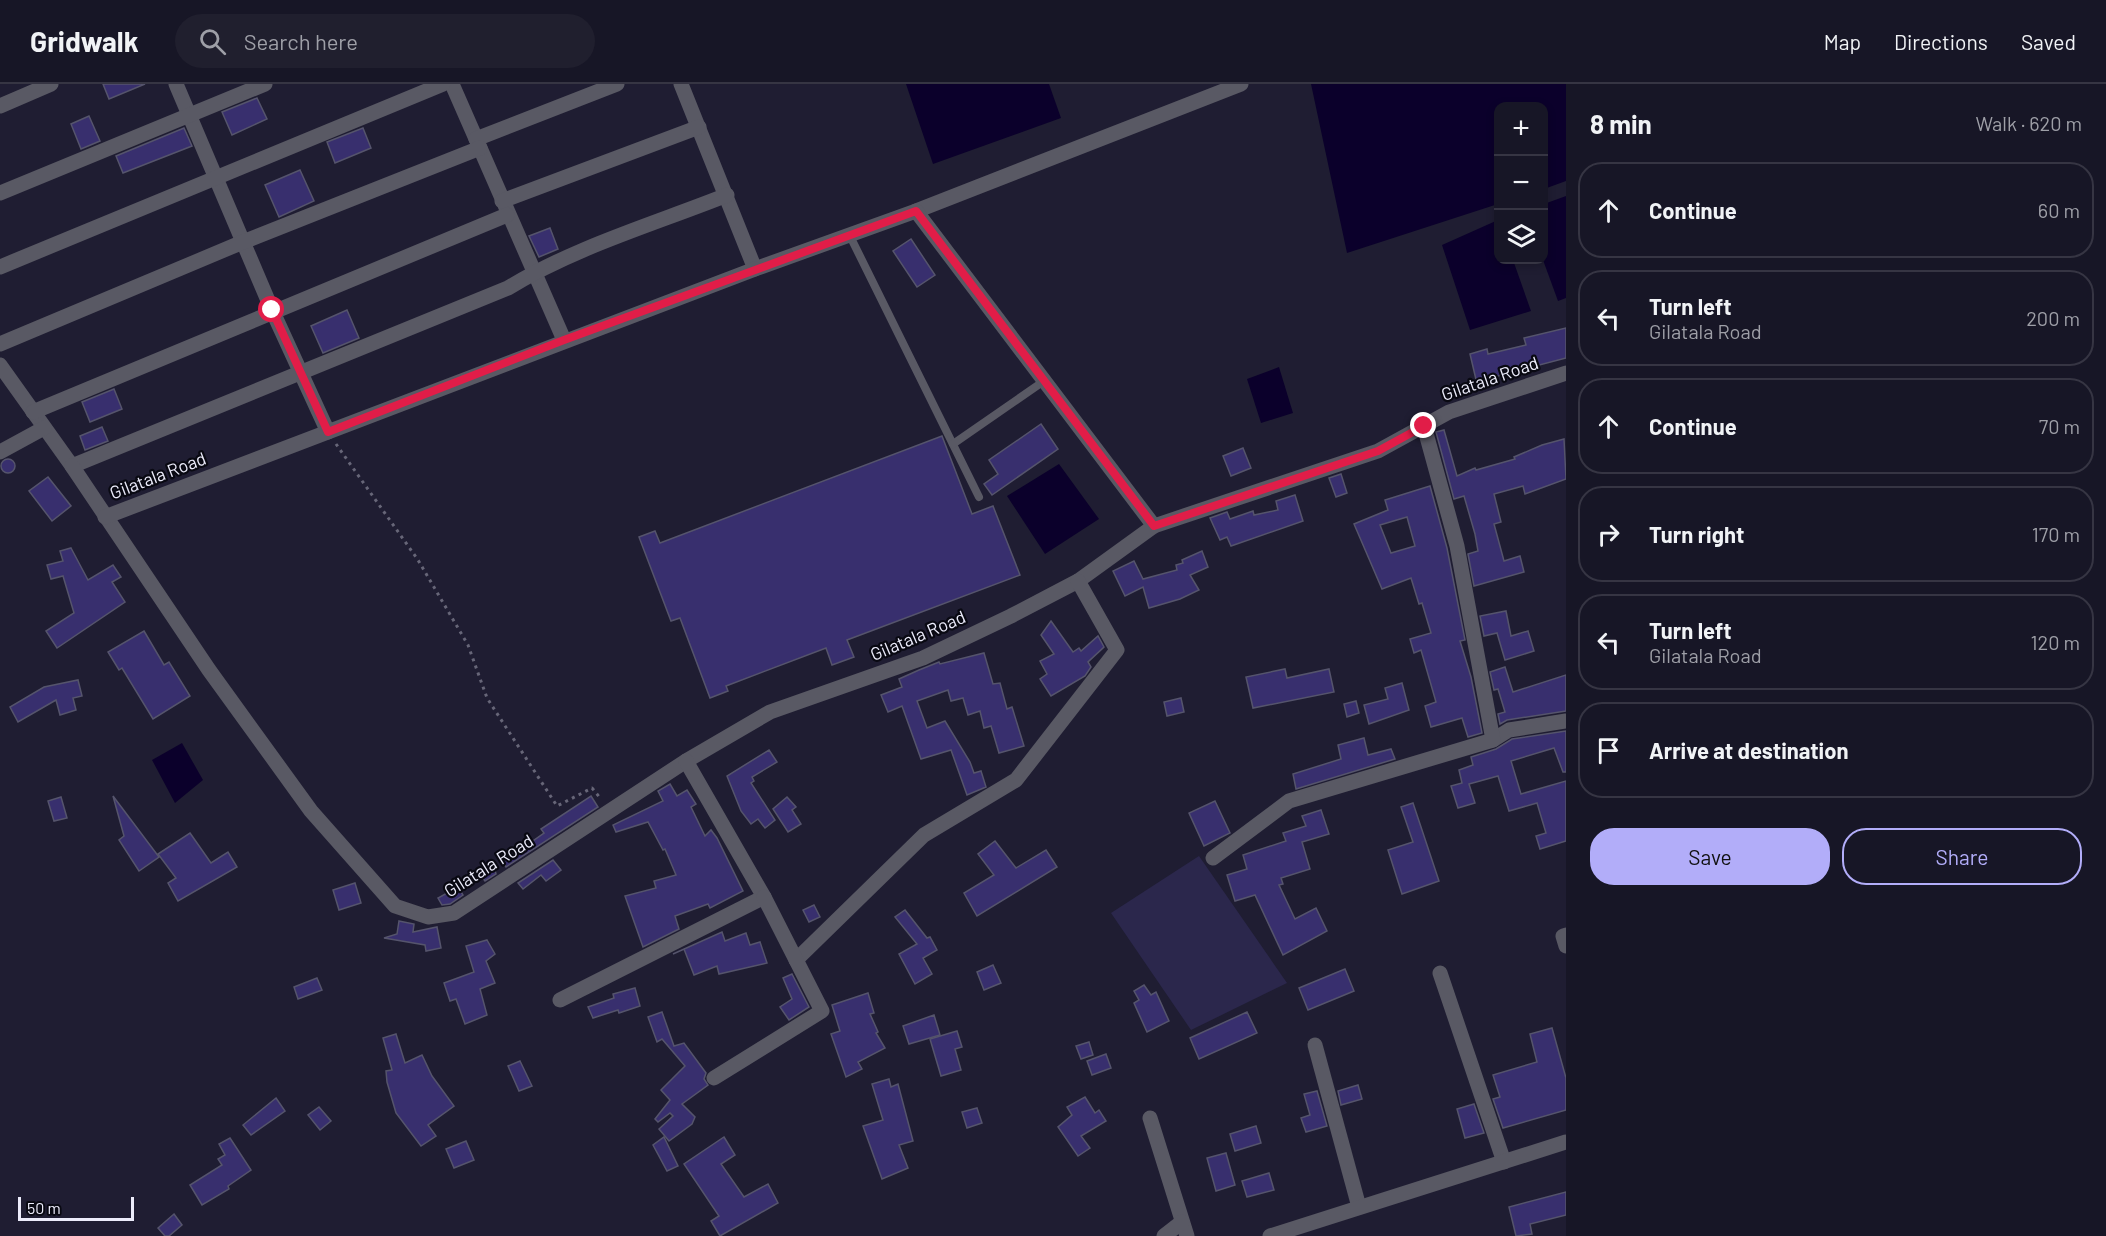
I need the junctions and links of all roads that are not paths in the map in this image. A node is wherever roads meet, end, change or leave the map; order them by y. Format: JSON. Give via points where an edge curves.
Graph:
{"nodes":[{"id":1,"x":51,"y":84,"type":"edge"},
{"id":2,"x":176,"y":84,"type":"edge"},
{"id":3,"x":265,"y":84,"type":"edge"},
{"id":4,"x":443,"y":84,"type":"edge"},
{"id":5,"x":452,"y":84,"type":"edge"},
{"id":6,"x":617,"y":84,"type":"edge"},
{"id":7,"x":681,"y":84,"type":"edge"},
{"id":8,"x":1241,"y":84,"type":"edge"},
{"id":9,"x":0,"y":106,"type":"edge"},
{"id":10,"x":189,"y":116,"type":"junction"},
{"id":11,"x":699,"y":127,"type":"junction"},
{"id":12,"x":478,"y":144,"type":"junction"},
{"id":13,"x":216,"y":180,"type":"junction"},
{"id":14,"x":0,"y":194,"type":"edge"},
{"id":15,"x":727,"y":195,"type":"junction"},
{"id":16,"x":505,"y":208,"type":"junction"},
{"id":17,"x":916,"y":211,"type":"junction"},
{"id":18,"x":850,"y":236,"type":"junction"},
{"id":19,"x":243,"y":242,"type":"junction"},
{"id":20,"x":0,"y":267,"type":"edge"},
{"id":21,"x":756,"y":269,"type":"junction"},
{"id":22,"x":534,"y":273,"type":"junction"},
{"id":23,"x":272,"y":310,"type":"junction"},
{"id":24,"x":564,"y":340,"type":"junction"},
{"id":25,"x":0,"y":344,"type":"edge"},
{"id":26,"x":0,"y":365,"type":"edge"},
{"id":27,"x":1566,"y":373,"type":"edge"},
{"id":28,"x":301,"y":375,"type":"junction"},
{"id":29,"x":1044,"y":381,"type":"junction"},
{"id":30,"x":33,"y":412,"type":"junction"},
{"id":31,"x":1424,"y":426,"type":"junction"},
{"id":32,"x":44,"y":428,"type":"junction"},
{"id":33,"x":328,"y":432,"type":"junction"},
{"id":34,"x":953,"y":444,"type":"junction"},
{"id":35,"x":0,"y":452,"type":"edge"},
{"id":36,"x":72,"y":466,"type":"junction"},
{"id":37,"x":979,"y":497,"type":"dead end"},
{"id":38,"x":105,"y":517,"type":"junction"},
{"id":39,"x":1154,"y":526,"type":"junction"},
{"id":40,"x":1078,"y":580,"type":"junction"},
{"id":41,"x":1566,"y":721,"type":"edge"},
{"id":42,"x":1493,"y":740,"type":"junction"},
{"id":43,"x":686,"y":761,"type":"junction"},
{"id":44,"x":1214,"y":858,"type":"dead end"},
{"id":45,"x":764,"y":897,"type":"junction"},
{"id":46,"x":1566,"y":935,"type":"edge"},
{"id":47,"x":1566,"y":946,"type":"edge"},
{"id":48,"x":796,"y":960,"type":"junction"},
{"id":49,"x":1440,"y":973,"type":"dead end"},
{"id":50,"x":560,"y":1000,"type":"dead end"},
{"id":51,"x":1315,"y":1045,"type":"dead end"},
{"id":52,"x":714,"y":1077,"type":"dead end"},
{"id":53,"x":1150,"y":1118,"type":"dead end"},
{"id":54,"x":1566,"y":1142,"type":"edge"},
{"id":55,"x":1504,"y":1161,"type":"junction"},
{"id":56,"x":1359,"y":1207,"type":"junction"},
{"id":57,"x":1184,"y":1229,"type":"edge"},
{"id":58,"x":1164,"y":1236,"type":"edge"},
{"id":59,"x":1270,"y":1236,"type":"edge"}],
"edges":[{"from":1,"to":9,"type":"street"},
{"from":2,"to":10,"type":"street"},
{"from":3,"to":10,"type":"street"},
{"from":4,"to":13,"type":"street"},
{"from":5,"to":12,"type":"street"},
{"from":6,"to":12,"type":"street"},
{"from":7,"to":11,"type":"street"},
{"from":8,"to":17,"type":"street","name":"Gilatala Road"},
{"from":10,"to":13,"type":"street"},
{"from":10,"to":14,"type":"street"},
{"from":11,"to":15,"type":"street"},
{"from":11,"to":16,"type":"street"},
{"from":12,"to":16,"type":"street"},
{"from":12,"to":19,"type":"street"},
{"from":13,"to":19,"type":"street"},
{"from":13,"to":20,"type":"street"},
{"from":15,"to":21,"type":"street"},
{"from":15,"to":22,"type":"street"},
{"from":16,"to":22,"type":"street"},
{"from":16,"to":23,"type":"street"},
{"from":17,"to":18,"type":"street","name":"Gilatala Road"},
{"from":17,"to":29,"type":"street"},
{"from":18,"to":21,"type":"street","name":"Gilatala Road"},
{"from":18,"to":34,"type":"lane"},
{"from":19,"to":23,"type":"street"},
{"from":19,"to":25,"type":"street"},
{"from":21,"to":24,"type":"street","name":"Gilatala Road"},
{"from":22,"to":24,"type":"street"},
{"from":22,"to":28,"type":"street","via":[[508,288]]},
{"from":23,"to":28,"type":"street"},
{"from":23,"to":30,"type":"street"},
{"from":24,"to":33,"type":"street","name":"Gilatala Road"},
{"from":26,"to":30,"type":"street"},
{"from":27,"to":31,"type":"street","name":"Gilatala Road","via":[[1449,412]]},
{"from":28,"to":33,"type":"street"},
{"from":28,"to":36,"type":"street"},
{"from":29,"to":34,"type":"lane"},
{"from":29,"to":39,"type":"street"},
{"from":30,"to":32,"type":"street"},
{"from":31,"to":39,"type":"street","name":"Gilatala Road","via":[[1378,451]]},
{"from":31,"to":42,"type":"street","via":[[1457,546]]},
{"from":32,"to":35,"type":"street"},
{"from":32,"to":36,"type":"street"},
{"from":33,"to":38,"type":"street","name":"Gilatala Road"},
{"from":34,"to":37,"type":"lane"},
{"from":36,"to":38,"type":"street"},
{"from":38,"to":43,"type":"street","name":"Gilatala Road","via":[[311,811],[395,906],[428,917],[454,913]]},
{"from":39,"to":40,"type":"street","name":"Gilatala Road"},
{"from":40,"to":43,"type":"street","name":"Gilatala Road","via":[[923,658],[770,712]]},
{"from":40,"to":48,"type":"street","via":[[1117,650],[1016,780],[924,835]]},
{"from":41,"to":42,"type":"street","via":[[1509,730]]},
{"from":42,"to":44,"type":"street","via":[[1289,801]]},
{"from":43,"to":45,"type":"street"},
{"from":45,"to":48,"type":"street"},
{"from":45,"to":50,"type":"street"},
{"from":46,"to":47,"type":"street"},
{"from":48,"to":52,"type":"street","via":[[822,1011]]},
{"from":49,"to":55,"type":"street"},
{"from":51,"to":56,"type":"street"},
{"from":53,"to":57,"type":"street"},
{"from":54,"to":55,"type":"street"},
{"from":55,"to":56,"type":"street"},
{"from":56,"to":59,"type":"street"},
{"from":57,"to":58,"type":"street"}]}
